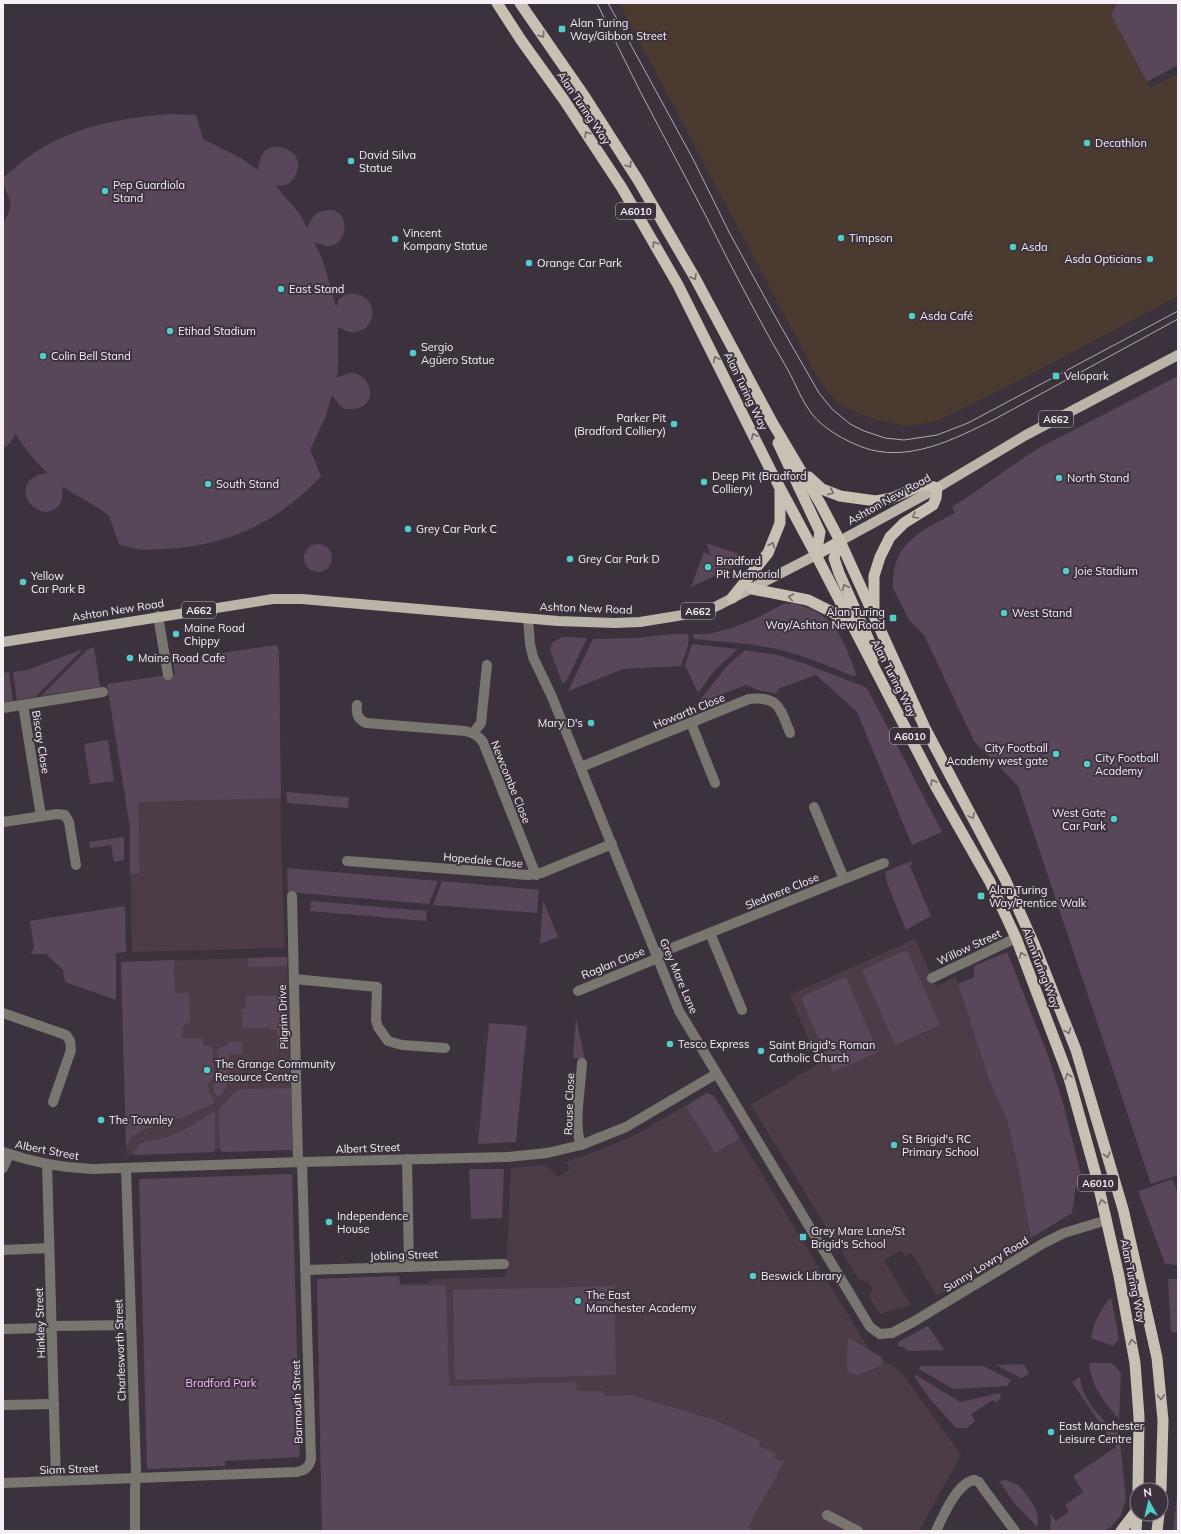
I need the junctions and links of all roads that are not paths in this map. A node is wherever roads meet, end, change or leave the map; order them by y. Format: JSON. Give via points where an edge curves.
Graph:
{"nodes":[{"id":1,"x":497,"y":3,"type":"edge"},
{"id":2,"x":520,"y":3,"type":"edge"},
{"id":3,"x":1178,"y":355,"type":"edge"},
{"id":4,"x":772,"y":422,"type":"junction"},
{"id":5,"x":800,"y":469,"type":"junction"},
{"id":6,"x":780,"y":488,"type":"junction"},
{"id":7,"x":937,"y":488,"type":"junction"},
{"id":8,"x":840,"y":541,"type":"junction"},
{"id":9,"x":816,"y":555,"type":"junction"},
{"id":10,"x":752,"y":589,"type":"junction"},
{"id":11,"x":732,"y":598,"type":"junction"},
{"id":12,"x":158,"y":616,"type":"junction"},
{"id":13,"x":874,"y":616,"type":"junction"},
{"id":14,"x":528,"y":619,"type":"junction"},
{"id":15,"x":851,"y":625,"type":"junction"},
{"id":16,"x":3,"y":642,"type":"edge"},
{"id":17,"x":487,"y":665,"type":"dead end"},
{"id":18,"x":168,"y":675,"type":"dead end"},
{"id":19,"x":103,"y":692,"type":"dead end"},
{"id":20,"x":23,"y":705,"type":"junction"},
{"id":21,"x":357,"y":705,"type":"dead end"},
{"id":22,"x":3,"y":708,"type":"edge"},
{"id":23,"x":690,"y":723,"type":"junction"},
{"id":24,"x":904,"y":726,"type":"junction"},
{"id":25,"x":473,"y":733,"type":"junction"},
{"id":26,"x":790,"y":733,"type":"dead end"},
{"id":27,"x":581,"y":767,"type":"junction"},
{"id":28,"x":715,"y":783,"type":"dead end"},
{"id":29,"x":814,"y":807,"type":"dead end"},
{"id":30,"x":41,"y":816,"type":"junction"},
{"id":31,"x":3,"y":822,"type":"edge"},
{"id":32,"x":612,"y":844,"type":"junction"},
{"id":33,"x":347,"y":861,"type":"dead end"},
{"id":34,"x":884,"y":863,"type":"dead end"},
{"id":35,"x":76,"y":865,"type":"dead end"},
{"id":36,"x":536,"y":875,"type":"junction"},
{"id":37,"x":844,"y":879,"type":"junction"},
{"id":38,"x":292,"y":896,"type":"dead end"},
{"id":39,"x":710,"y":933,"type":"junction"},
{"id":40,"x":1016,"y":938,"type":"junction"},
{"id":41,"x":657,"y":956,"type":"junction"},
{"id":42,"x":932,"y":978,"type":"dead end"},
{"id":43,"x":294,"y":979,"type":"junction"},
{"id":44,"x":578,"y":991,"type":"dead end"},
{"id":45,"x":742,"y":1010,"type":"dead end"},
{"id":46,"x":3,"y":1013,"type":"edge"},
{"id":47,"x":445,"y":1048,"type":"dead end"},
{"id":48,"x":582,"y":1063,"type":"dead end"},
{"id":49,"x":716,"y":1074,"type":"junction"},
{"id":50,"x":53,"y":1102,"type":"dead end"},
{"id":51,"x":581,"y":1145,"type":"junction"},
{"id":52,"x":6,"y":1153,"type":"edge"},
{"id":53,"x":406,"y":1159,"type":"junction"},
{"id":54,"x":300,"y":1162,"type":"junction"},
{"id":55,"x":47,"y":1164,"type":"junction"},
{"id":56,"x":3,"y":1168,"type":"edge"},
{"id":57,"x":126,"y":1169,"type":"junction"},
{"id":58,"x":1107,"y":1220,"type":"junction"},
{"id":59,"x":50,"y":1248,"type":"junction"},
{"id":60,"x":3,"y":1250,"type":"edge"},
{"id":61,"x":504,"y":1264,"type":"dead end"},
{"id":62,"x":409,"y":1267,"type":"junction"},
{"id":63,"x":305,"y":1270,"type":"junction"},
{"id":64,"x":131,"y":1324,"type":"junction"},
{"id":65,"x":52,"y":1327,"type":"junction"},
{"id":66,"x":3,"y":1329,"type":"edge"},
{"id":67,"x":880,"y":1334,"type":"joint"},
{"id":68,"x":54,"y":1404,"type":"junction"},
{"id":69,"x":3,"y":1405,"type":"edge"},
{"id":70,"x":135,"y":1478,"type":"junction"},
{"id":71,"x":56,"y":1481,"type":"junction"},
{"id":72,"x":1138,"y":1482,"type":"edge"},
{"id":73,"x":1161,"y":1482,"type":"edge"},
{"id":74,"x":3,"y":1483,"type":"edge"},
{"id":75,"x":827,"y":1515,"type":"dead end"},
{"id":76,"x":1129,"y":1520,"type":"edge"},
{"id":77,"x":135,"y":1531,"type":"edge"},
{"id":78,"x":858,"y":1531,"type":"edge"},
{"id":79,"x":936,"y":1531,"type":"edge"},
{"id":80,"x":1015,"y":1531,"type":"edge"},
{"id":81,"x":1121,"y":1531,"type":"edge"}],
"edges":[{"from":6,"to":1,"type":"highway","name":"Alan Turing Way","number":"A6010","one_way":true,"via":[[678,285],[622,188]]},
{"from":2,"to":4,"type":"highway","name":"Alan Turing Way","number":"A6010","one_way":true,"via":[[638,180],[695,278]]},
{"from":3,"to":7,"type":"main road","name":"Ashton New Road","number":"A662","via":[[1026,435]]},
{"from":4,"to":5,"type":"highway","name":"Alan Turing Way","number":"A6010"},
{"from":4,"to":9,"type":"highway","via":[[780,447],[820,532]]},
{"from":5,"to":7,"type":"highway","one_way":true,"via":[[822,489],[850,498],[876,501],[892,498],[924,484]]},
{"from":5,"to":8,"type":"highway","name":"Alan Turing Way","number":"A6010"},
{"from":6,"to":9,"type":"highway","name":"Alan Turing Way","number":"A6010"},
{"from":11,"to":6,"type":"highway","one_way":true,"via":[[768,554],[780,523]]},
{"from":7,"to":8,"type":"main road","name":"Ashton New Road","number":"A662"},
{"from":7,"to":13,"type":"highway","one_way":true,"via":[[933,505],[896,529],[880,557],[874,576]]},
{"from":8,"to":9,"type":"highway","name":"Ashton New Road"},
{"from":8,"to":13,"type":"highway","name":"Alan Turing Way","number":"A6010"},
{"from":24,"to":8,"type":"highway","one_way":true,"via":[[889,683],[840,578],[834,558]]},
{"from":9,"to":10,"type":"main road","name":"Ashton New Road","number":"A662"},
{"from":9,"to":15,"type":"highway","name":"Alan Turing Way","number":"A6010"},
{"from":10,"to":11,"type":"main road","name":"Ashton New Road","number":"A662"},
{"from":15,"to":10,"type":"highway","one_way":true,"via":[[808,600]]},
{"from":11,"to":14,"type":"main road","name":"Ashton New Road","number":"A662","via":[[715,607],[640,622],[614,624]]},
{"from":12,"to":14,"type":"main road","name":"Ashton New Road","number":"A662","via":[[273,599],[302,599]]},
{"from":12,"to":16,"type":"main road","name":"Ashton New Road","number":"A662"},
{"from":12,"to":18,"type":"street"},
{"from":13,"to":73,"type":"highway","name":"Alan Turing Way","number":"A6010","one_way":true,"via":[[925,728],[1005,879],[1076,1050],[1123,1209],[1156,1350],[1163,1420]]},
{"from":14,"to":27,"type":"street","name":"Grey Mare Lane","via":[[533,657]]},
{"from":15,"to":24,"type":"highway","name":"Alan Turing Way","number":"A6010"},
{"from":17,"to":25,"type":"street","via":[[481,723]]},
{"from":19,"to":20,"type":"street","name":"Biscay Close"},
{"from":20,"to":22,"type":"street"},
{"from":20,"to":30,"type":"street","name":"Biscay Close"},
{"from":21,"to":25,"type":"street","via":[[356,713],[359,719],[366,723]]},
{"from":23,"to":26,"type":"street","name":"Howarth Close","via":[[749,699],[761,698],[772,701],[779,707]]},
{"from":23,"to":27,"type":"street","name":"Howarth Close"},
{"from":23,"to":28,"type":"street"},
{"from":40,"to":24,"type":"highway","name":"Alan Turing Way","number":"A6010","one_way":true,"via":[[990,882]]},
{"from":25,"to":36,"type":"street","name":"Newcombe Close","via":[[483,742]]},
{"from":27,"to":32,"type":"street","name":"Grey Mare Lane"},
{"from":29,"to":37,"type":"street"},
{"from":30,"to":31,"type":"street"},
{"from":30,"to":35,"type":"street","via":[[65,815],[69,822]]},
{"from":32,"to":36,"type":"street","name":"Hopedale Close"},
{"from":32,"to":41,"type":"street","name":"Grey Mare Lane"},
{"from":33,"to":36,"type":"street","name":"Hopedale Close"},
{"from":34,"to":37,"type":"street","name":"Sledmere Close"},
{"from":37,"to":39,"type":"street","name":"Sledmere Close"},
{"from":38,"to":43,"type":"street","name":"Pilgrim Drive"},
{"from":39,"to":41,"type":"street","name":"Sledmere Close"},
{"from":39,"to":45,"type":"street"},
{"from":40,"to":42,"type":"street","name":"Willow Street"},
{"from":58,"to":40,"type":"highway","name":"Alan Turing Way","number":"A6010","one_way":true,"via":[[1069,1078]]},
{"from":41,"to":44,"type":"street","name":"Raglan Close"},
{"from":41,"to":49,"type":"street","name":"Grey Mare Lane","via":[[678,1011]]},
{"from":43,"to":47,"type":"street","via":[[377,987],[376,1020],[378,1028],[388,1041],[402,1045]]},
{"from":43,"to":54,"type":"street","name":"Pilgrim Drive"},
{"from":46,"to":50,"type":"street","via":[[66,1035],[70,1041],[72,1050]]},
{"from":48,"to":51,"type":"street","name":"Rouse Close","via":[[577,1127]]},
{"from":49,"to":51,"type":"street","name":"Albert Street","via":[[626,1127]]},
{"from":49,"to":67,"type":"street","name":"Grey Mare Lane","via":[[870,1327]]},
{"from":51,"to":53,"type":"street","name":"Albert Street","via":[[556,1152],[520,1156]]},
{"from":52,"to":55,"type":"street","name":"Albert Street"},
{"from":52,"to":56,"type":"street"},
{"from":53,"to":54,"type":"street","name":"Albert Street"},
{"from":53,"to":62,"type":"street"},
{"from":54,"to":57,"type":"street","name":"Albert Street"},
{"from":54,"to":63,"type":"street","name":"Barmouth Street"},
{"from":55,"to":57,"type":"street","name":"Albert Street","via":[[70,1168]]},
{"from":55,"to":59,"type":"street","name":"Hinkley Street"},
{"from":57,"to":64,"type":"street","name":"Charlesworth Street"},
{"from":58,"to":67,"type":"street","name":"Sunny Lowry Road","via":[[1064,1232],[902,1328],[892,1333]]},
{"from":72,"to":58,"type":"highway","name":"Alan Turing Way","number":"A6010","one_way":true,"via":[[1139,1418],[1135,1363]]},
{"from":59,"to":60,"type":"street"},
{"from":59,"to":65,"type":"street","name":"Hinkley Street"},
{"from":61,"to":62,"type":"street","name":"Jobling Street"},
{"from":62,"to":63,"type":"street","name":"Jobling Street"},
{"from":63,"to":70,"type":"street","name":"Barmouth Street","via":[[310,1465],[297,1472]]},
{"from":64,"to":65,"type":"street"},
{"from":64,"to":70,"type":"street","name":"Charlesworth Street"},
{"from":65,"to":66,"type":"street"},
{"from":65,"to":68,"type":"street","name":"Hinkley Street"},
{"from":68,"to":69,"type":"street"},
{"from":68,"to":71,"type":"street","name":"Hinkley Street"},
{"from":70,"to":71,"type":"street","name":"Siam Street"},
{"from":70,"to":77,"type":"street","name":"Charlesworth Street"},
{"from":71,"to":74,"type":"street","name":"Siam Street"},
{"from":75,"to":78,"type":"street"},
{"from":76,"to":81,"type":"highway"},
{"from":79,"to":80,"type":"street","via":[[962,1486],[974,1480],[979,1482]]}]}
